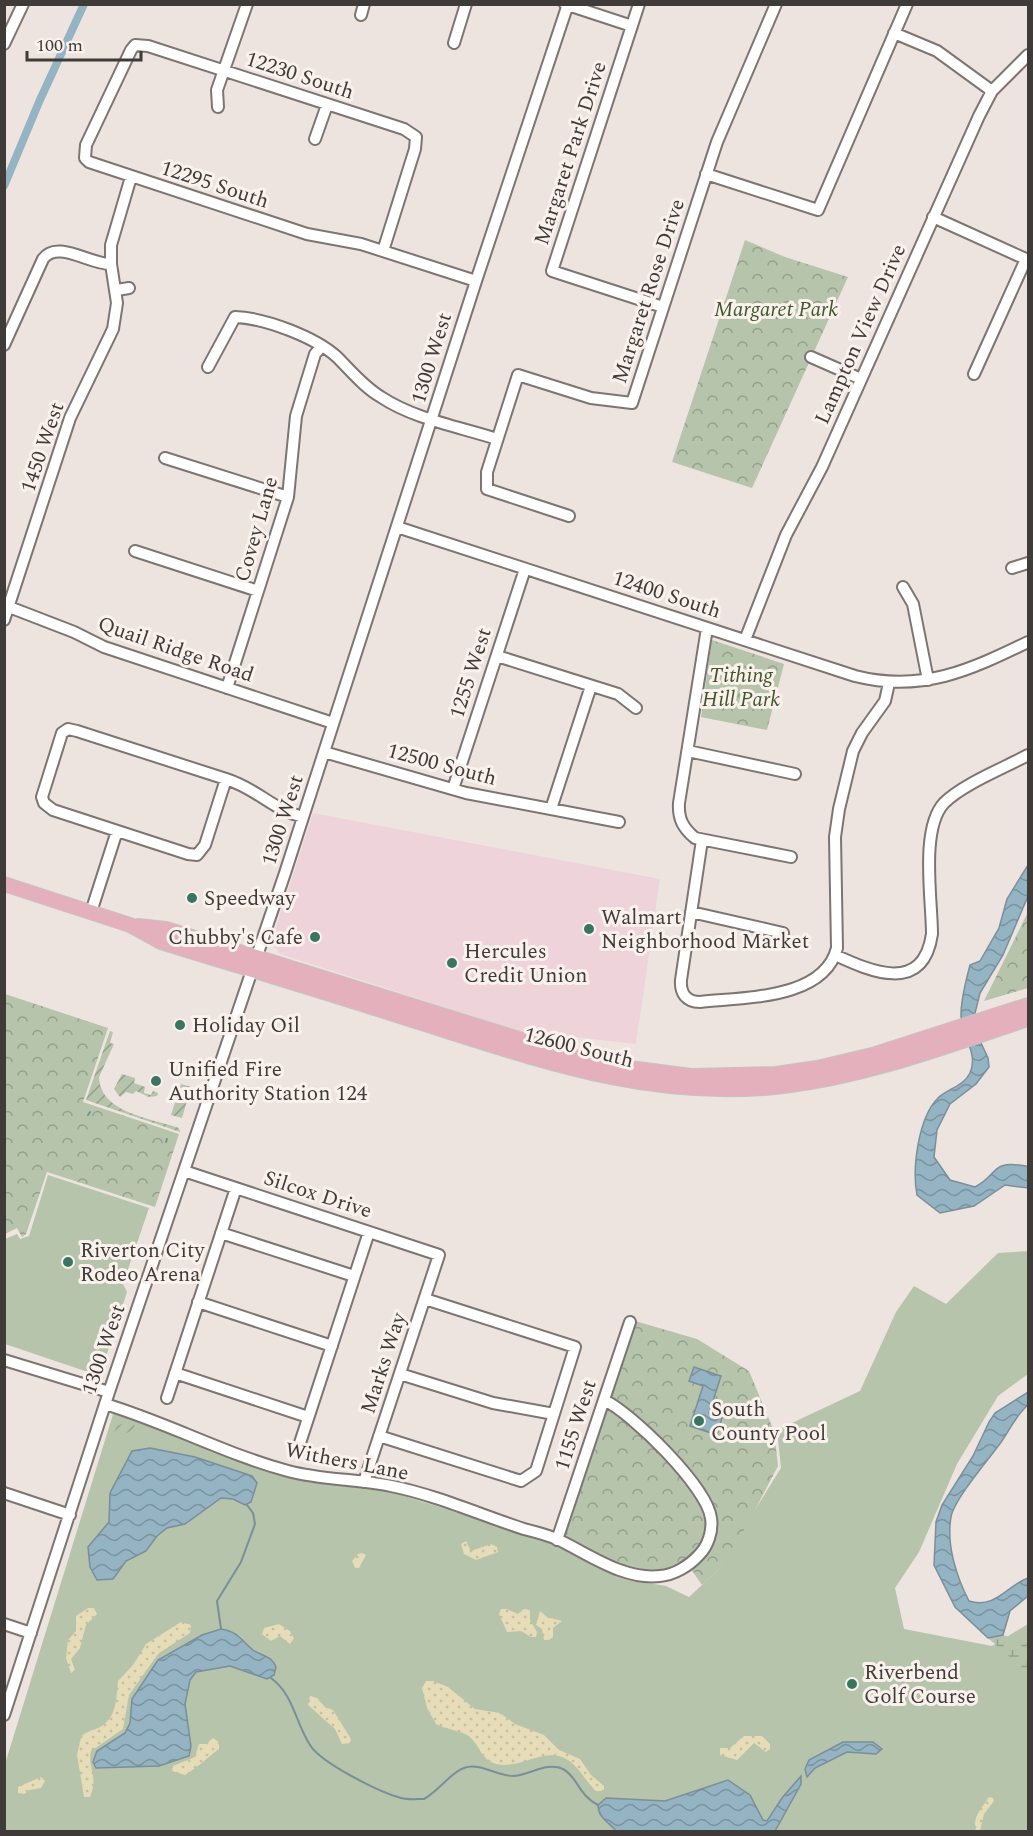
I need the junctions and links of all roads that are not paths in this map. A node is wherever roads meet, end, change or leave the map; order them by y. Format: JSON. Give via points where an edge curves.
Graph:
{"nodes":[{"id":1,"x":23,"y":4,"type":"edge"},
{"id":2,"x":247,"y":4,"type":"edge"},
{"id":3,"x":466,"y":4,"type":"edge"},
{"id":4,"x":639,"y":4,"type":"edge"},
{"id":5,"x":776,"y":4,"type":"edge"},
{"id":6,"x":907,"y":4,"type":"edge"},
{"id":7,"x":567,"y":5,"type":"edge"},
{"id":8,"x":632,"y":26,"type":"junction"},
{"id":9,"x":894,"y":33,"type":"junction"},
{"id":10,"x":454,"y":43,"type":"dead end"},
{"id":11,"x":4,"y":44,"type":"edge"},
{"id":12,"x":1029,"y":55,"type":"edge"},
{"id":13,"x":223,"y":71,"type":"junction"},
{"id":14,"x":992,"y":91,"type":"junction"},
{"id":15,"x":327,"y":105,"type":"junction"},
{"id":16,"x":218,"y":107,"type":"dead end"},
{"id":17,"x":315,"y":139,"type":"dead end"},
{"id":18,"x":85,"y":158,"type":"joint"},
{"id":19,"x":706,"y":174,"type":"junction"},
{"id":20,"x":131,"y":177,"type":"junction"},
{"id":21,"x":933,"y":217,"type":"junction"},
{"id":22,"x":383,"y":251,"type":"junction"},
{"id":23,"x":1027,"y":259,"type":"edge"},
{"id":24,"x":111,"y":264,"type":"junction"},
{"id":25,"x":476,"y":281,"type":"junction"},
{"id":26,"x":129,"y":288,"type":"dead end"},
{"id":27,"x":117,"y":290,"type":"junction"},
{"id":28,"x":663,"y":307,"type":"junction"},
{"id":29,"x":4,"y":345,"type":"edge"},
{"id":30,"x":322,"y":346,"type":"junction"},
{"id":31,"x":811,"y":357,"type":"dead end"},
{"id":32,"x":208,"y":367,"type":"dead end"},
{"id":33,"x":974,"y":374,"type":"dead end"},
{"id":34,"x":861,"y":379,"type":"junction"},
{"id":35,"x":433,"y":418,"type":"junction"},
{"id":36,"x":497,"y":439,"type":"junction"},
{"id":37,"x":165,"y":458,"type":"dead end"},
{"id":38,"x":288,"y":497,"type":"junction"},
{"id":39,"x":569,"y":516,"type":"dead end"},
{"id":40,"x":397,"y":528,"type":"junction"},
{"id":41,"x":135,"y":550,"type":"dead end"},
{"id":42,"x":1029,"y":563,"type":"edge"},
{"id":43,"x":1012,"y":568,"type":"dead end"},
{"id":44,"x":525,"y":569,"type":"junction"},
{"id":45,"x":903,"y":587,"type":"dead end"},
{"id":46,"x":258,"y":591,"type":"junction"},
{"id":47,"x":7,"y":607,"type":"edge"},
{"id":48,"x":4,"y":620,"type":"edge"},
{"id":49,"x":707,"y":628,"type":"junction"},
{"id":50,"x":745,"y":640,"type":"junction"},
{"id":51,"x":1029,"y":642,"type":"edge"},
{"id":52,"x":497,"y":656,"type":"junction"},
{"id":53,"x":928,"y":680,"type":"junction"},
{"id":54,"x":889,"y":683,"type":"junction"},
{"id":55,"x":591,"y":686,"type":"junction"},
{"id":56,"x":227,"y":688,"type":"junction"},
{"id":57,"x":636,"y":708,"type":"dead end"},
{"id":58,"x":333,"y":723,"type":"junction"},
{"id":59,"x":688,"y":751,"type":"junction"},
{"id":60,"x":324,"y":752,"type":"junction"},
{"id":61,"x":1029,"y":755,"type":"edge"},
{"id":62,"x":795,"y":774,"type":"dead end"},
{"id":63,"x":226,"y":779,"type":"junction"},
{"id":64,"x":453,"y":789,"type":"junction"},
{"id":65,"x":551,"y":809,"type":"junction"},
{"id":66,"x":303,"y":818,"type":"junction"},
{"id":67,"x":619,"y":822,"type":"dead end"},
{"id":68,"x":117,"y":831,"type":"junction"},
{"id":69,"x":702,"y":840,"type":"junction"},
{"id":70,"x":791,"y":857,"type":"dead end"},
{"id":71,"x":4,"y":884,"type":"edge"},
{"id":72,"x":91,"y":912,"type":"junction"},
{"id":73,"x":691,"y":912,"type":"junction"},
{"id":74,"x":783,"y":933,"type":"dead end"},
{"id":75,"x":835,"y":955,"type":"junction"},
{"id":76,"x":254,"y":964,"type":"junction"},
{"id":77,"x":1029,"y":1005,"type":"edge"},
{"id":78,"x":1029,"y":1019,"type":"edge"},
{"id":79,"x":1005,"y":1020,"type":"junction"},
{"id":80,"x":184,"y":1171,"type":"junction"},
{"id":81,"x":236,"y":1188,"type":"junction"},
{"id":82,"x":369,"y":1232,"type":"junction"},
{"id":83,"x":221,"y":1233,"type":"junction"},
{"id":84,"x":439,"y":1255,"type":"joint"},
{"id":85,"x":354,"y":1276,"type":"junction"},
{"id":86,"x":424,"y":1299,"type":"junction"},
{"id":87,"x":198,"y":1302,"type":"junction"},
{"id":88,"x":630,"y":1322,"type":"dead end"},
{"id":89,"x":332,"y":1346,"type":"junction"},
{"id":90,"x":4,"y":1359,"type":"edge"},
{"id":91,"x":175,"y":1373,"type":"junction"},
{"id":92,"x":400,"y":1374,"type":"junction"},
{"id":93,"x":109,"y":1392,"type":"junction"},
{"id":94,"x":167,"y":1398,"type":"dead end"},
{"id":95,"x":604,"y":1400,"type":"junction"},
{"id":96,"x":105,"y":1404,"type":"junction"},
{"id":97,"x":554,"y":1414,"type":"junction"},
{"id":98,"x":308,"y":1417,"type":"junction"},
{"id":99,"x":380,"y":1436,"type":"junction"},
{"id":100,"x":299,"y":1446,"type":"dead end"},
{"id":101,"x":364,"y":1482,"type":"junction"},
{"id":102,"x":4,"y":1493,"type":"edge"},
{"id":103,"x":70,"y":1515,"type":"junction"},
{"id":104,"x":557,"y":1540,"type":"junction"},
{"id":105,"x":4,"y":1624,"type":"edge"},
{"id":106,"x":31,"y":1633,"type":"junction"},
{"id":107,"x":4,"y":1715,"type":"edge"}],
"edges":[{"from":1,"to":11,"type":"street"},
{"from":2,"to":13,"type":"street"},
{"from":3,"to":10,"type":"street"},
{"from":4,"to":8,"type":"street","name":"Margaret Park Drive"},
{"from":5,"to":19,"type":"street","name":"Margaret Rose Drive"},
{"from":6,"to":9,"type":"street"},
{"from":7,"to":8,"type":"street"},
{"from":7,"to":25,"type":"street","name":"1300 West"},
{"from":8,"to":28,"type":"street","name":"Margaret Park Drive","via":[[552,271]]},
{"from":9,"to":14,"type":"street","via":[[937,51]]},
{"from":9,"to":19,"type":"street","via":[[818,210]]},
{"from":12,"to":14,"type":"street","name":"Lampton View Drive"},
{"from":13,"to":15,"type":"street","name":"12230 South"},
{"from":13,"to":16,"type":"street","via":[[217,90]]},
{"from":13,"to":18,"type":"street","name":"12230 South","via":[[135,45],[86,145]]},
{"from":14,"to":21,"type":"street","name":"Lampton View Drive"},
{"from":15,"to":17,"type":"street"},
{"from":15,"to":22,"type":"street","name":"12230 South","via":[[404,129],[416,137],[416,149]]},
{"from":18,"to":20,"type":"street","name":"12295 South","via":[[95,166]]},
{"from":19,"to":28,"type":"street","name":"Margaret Rose Drive"},
{"from":20,"to":22,"type":"street","name":"12295 South","via":[[308,234]]},
{"from":20,"to":24,"type":"street","name":"1450 West","via":[[113,236]]},
{"from":21,"to":23,"type":"street"},
{"from":21,"to":34,"type":"street","name":"Lampton View Drive"},
{"from":22,"to":25,"type":"street","name":"12295 South"},
{"from":23,"to":33,"type":"street"},
{"from":24,"to":27,"type":"street","name":"1450 West"},
{"from":24,"to":29,"type":"street","via":[[58,250],[50,252],[43,259]]},
{"from":25,"to":35,"type":"street","name":"1300 West"},
{"from":26,"to":27,"type":"street"},
{"from":27,"to":47,"type":"street","name":"1450 West","via":[[113,329],[70,418]]},
{"from":28,"to":36,"type":"street","name":"Margaret Rose Drive","via":[[632,403],[591,398],[518,375]]},
{"from":30,"to":32,"type":"street","via":[[303,336],[235,317]]},
{"from":30,"to":35,"type":"street","via":[[381,398]]},
{"from":30,"to":38,"type":"street","name":"Covey Lane","via":[[315,354],[296,416]]},
{"from":31,"to":34,"type":"street"},
{"from":34,"to":50,"type":"street","name":"Lampton View Drive","via":[[786,535]]},
{"from":35,"to":36,"type":"street"},
{"from":35,"to":40,"type":"street","name":"1300 West"},
{"from":36,"to":39,"type":"street","name":"Margaret Rose Drive","via":[[487,472],[487,489]]},
{"from":37,"to":38,"type":"street"},
{"from":38,"to":46,"type":"street","name":"Covey Lane"},
{"from":40,"to":44,"type":"street","name":"12400 South"},
{"from":40,"to":58,"type":"street","name":"1300 West"},
{"from":41,"to":46,"type":"street"},
{"from":42,"to":43,"type":"street"},
{"from":44,"to":49,"type":"street","name":"12400 South"},
{"from":44,"to":52,"type":"street","name":"1255 West"},
{"from":45,"to":53,"type":"street","via":[[913,604]]},
{"from":46,"to":56,"type":"street","name":"Covey Lane"},
{"from":47,"to":48,"type":"street","name":"1450 West"},
{"from":47,"to":56,"type":"street","name":"Quail Ridge Road","via":[[104,647]]},
{"from":49,"to":50,"type":"street","name":"12400 South"},
{"from":49,"to":59,"type":"street"},
{"from":50,"to":54,"type":"street","name":"12400 South","via":[[855,676]]},
{"from":51,"to":53,"type":"street","name":"12400 South","via":[[973,669]]},
{"from":52,"to":55,"type":"street"},
{"from":52,"to":64,"type":"street","name":"1255 West"},
{"from":53,"to":54,"type":"street","name":"12400 South"},
{"from":54,"to":75,"type":"street","via":[[885,701],[858,739],[839,809],[835,837]]},
{"from":55,"to":57,"type":"street","via":[[618,694]]},
{"from":55,"to":65,"type":"street"},
{"from":56,"to":58,"type":"street","name":"Quail Ridge Road"},
{"from":58,"to":60,"type":"street","name":"1300 West"},
{"from":59,"to":62,"type":"street"},
{"from":59,"to":69,"type":"street","via":[[679,814],[685,829]]},
{"from":60,"to":64,"type":"street","name":"12500 South"},
{"from":60,"to":66,"type":"street","name":"1300 West"},
{"from":61,"to":75,"type":"street","via":[[955,794],[937,813],[930,838],[932,934],[920,961],[907,971],[890,975],[871,972]]},
{"from":63,"to":66,"type":"street","via":[[251,788],[278,810]]},
{"from":63,"to":68,"type":"street","via":[[206,845],[197,855]]},
{"from":63,"to":68,"type":"street","via":[[77,730],[65,730],[43,790],[44,803],[53,810]]},
{"from":64,"to":65,"type":"street","name":"12500 South"},
{"from":65,"to":67,"type":"street","name":"12500 South"},
{"from":66,"to":76,"type":"street","name":"1300 West"},
{"from":68,"to":72,"type":"street"},
{"from":69,"to":70,"type":"street"},
{"from":69,"to":73,"type":"street"},
{"from":71,"to":72,"type":"main road","name":"12600 South"},
{"from":72,"to":76,"type":"main road","name":"12600 South","via":[[130,925],[161,942]]},
{"from":73,"to":74,"type":"street"},
{"from":73,"to":75,"type":"street","via":[[680,986],[687,999],[700,1002],[796,989],[818,979]]},
{"from":76,"to":79,"type":"main road","name":"12600 South","via":[[599,1064],[648,1072],[737,1076],[786,1072],[872,1055],[951,1030]]},
{"from":76,"to":79,"type":"main road","name":"12600 South","via":[[581,1072],[657,1086],[783,1087],[875,1068],[952,1044]]},
{"from":76,"to":80,"type":"street","name":"1300 West"},
{"from":77,"to":79,"type":"main road","name":"12600 South"},
{"from":78,"to":79,"type":"main road","name":"12600 South"},
{"from":80,"to":81,"type":"street","name":"Silcox Drive"},
{"from":80,"to":93,"type":"street","name":"1300 West"},
{"from":81,"to":82,"type":"street","name":"Silcox Drive"},
{"from":81,"to":83,"type":"street"},
{"from":82,"to":84,"type":"street","name":"Silcox Drive"},
{"from":82,"to":85,"type":"street"},
{"from":83,"to":85,"type":"street"},
{"from":83,"to":87,"type":"street"},
{"from":84,"to":86,"type":"street","name":"Marks Way"},
{"from":85,"to":89,"type":"street"},
{"from":86,"to":92,"type":"street","name":"Marks Way"},
{"from":86,"to":97,"type":"street","via":[[575,1347]]},
{"from":87,"to":89,"type":"street"},
{"from":87,"to":91,"type":"street"},
{"from":88,"to":95,"type":"street","name":"1155 West"},
{"from":89,"to":98,"type":"street"},
{"from":90,"to":93,"type":"street"},
{"from":91,"to":94,"type":"street"},
{"from":91,"to":98,"type":"street"},
{"from":92,"to":97,"type":"street","via":[[493,1402]]},
{"from":92,"to":99,"type":"street","name":"Marks Way"},
{"from":93,"to":96,"type":"street","name":"1300 West"},
{"from":95,"to":104,"type":"street","name":"1155 West"},
{"from":95,"to":104,"type":"street","name":"Withers Lane","via":[[637,1422],[687,1477],[708,1505],[712,1530],[701,1554],[684,1568],[662,1576],[634,1575]]},
{"from":96,"to":101,"type":"street","name":"Withers Lane","via":[[253,1461],[312,1477]]},
{"from":96,"to":103,"type":"street","name":"1300 West"},
{"from":97,"to":99,"type":"street","via":[[536,1471],[521,1481]]},
{"from":98,"to":100,"type":"street"},
{"from":99,"to":101,"type":"street","name":"Marks Way"},
{"from":101,"to":104,"type":"street","name":"Withers Lane","via":[[394,1487]]},
{"from":102,"to":103,"type":"street"},
{"from":103,"to":106,"type":"street","name":"1300 West"},
{"from":105,"to":106,"type":"street"},
{"from":106,"to":107,"type":"street","name":"1300 West"}]}
